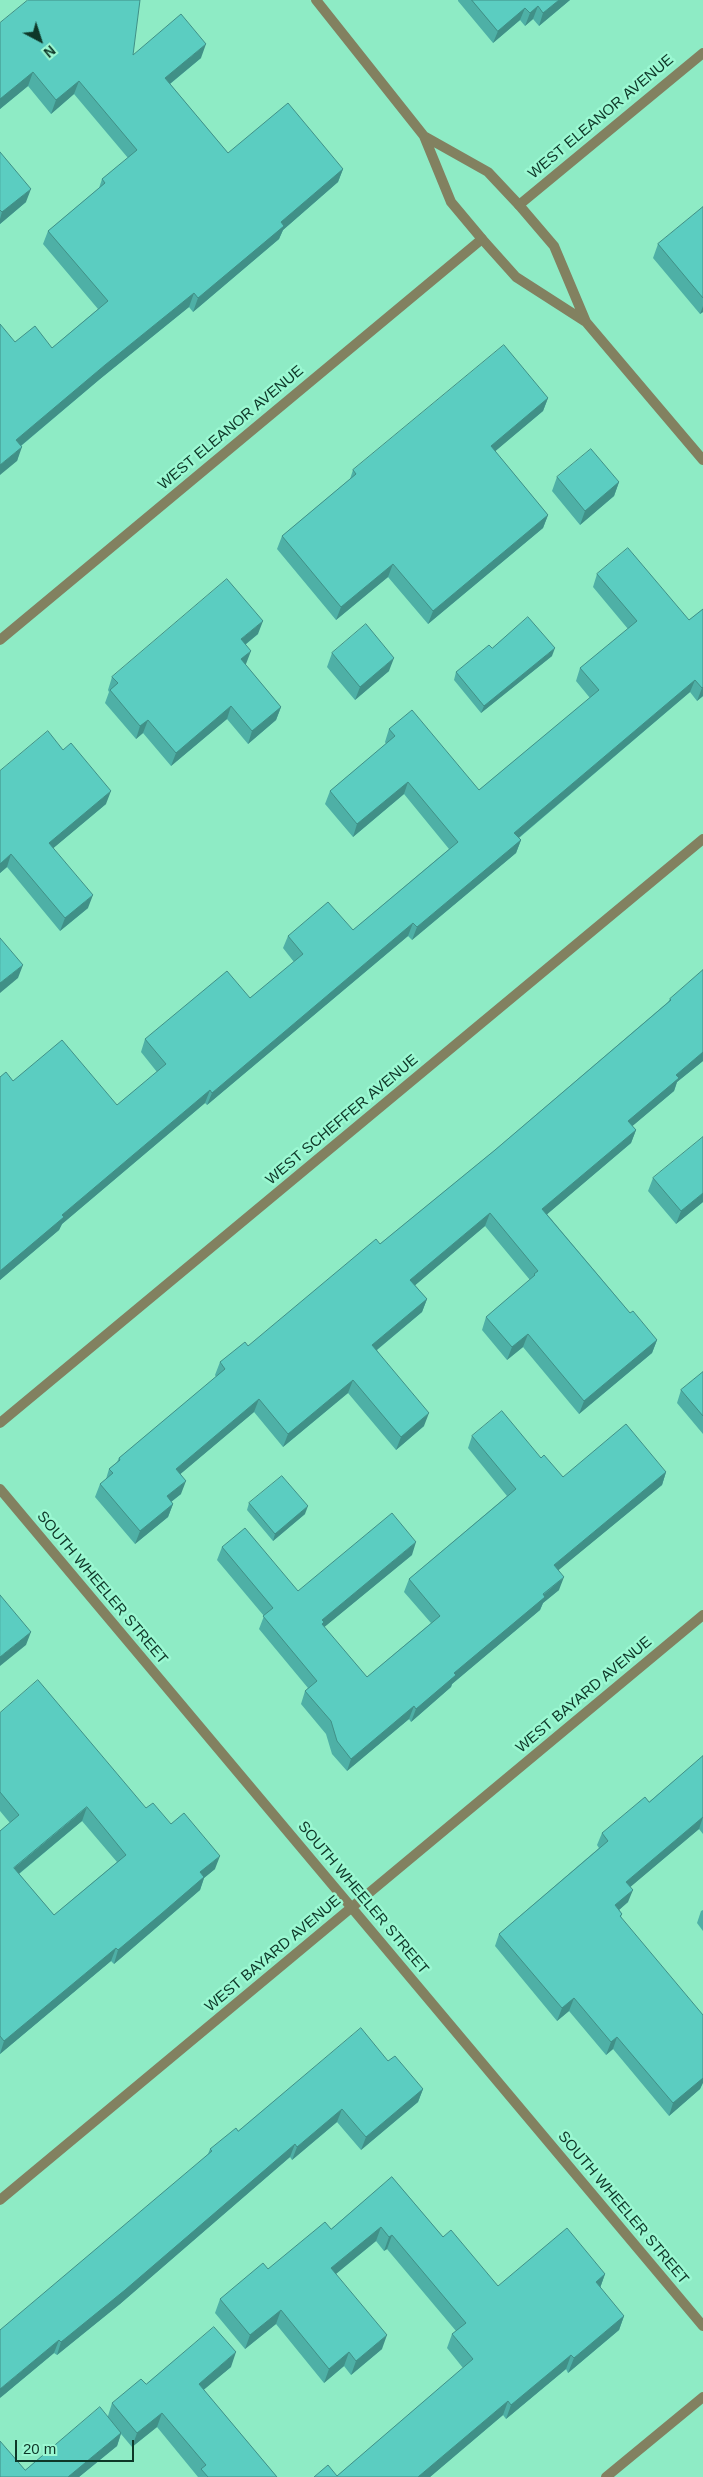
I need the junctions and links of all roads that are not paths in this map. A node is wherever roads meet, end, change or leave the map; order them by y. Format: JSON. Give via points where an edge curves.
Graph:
{"nodes":[{"id":1,"x":316,"y":0,"type":"edge"},
{"id":2,"x":703,"y":53,"type":"edge"},
{"id":3,"x":424,"y":136,"type":"junction"},
{"id":4,"x":519,"y":205,"type":"junction"},
{"id":5,"x":482,"y":240,"type":"junction"},
{"id":6,"x":586,"y":322,"type":"junction"},
{"id":7,"x":703,"y":460,"type":"edge"},
{"id":8,"x":0,"y":640,"type":"edge"},
{"id":9,"x":703,"y":840,"type":"edge"},
{"id":10,"x":0,"y":1423,"type":"edge"},
{"id":11,"x":0,"y":1489,"type":"edge"},
{"id":12,"x":703,"y":1616,"type":"edge"},
{"id":13,"x":352,"y":1908,"type":"junction"},
{"id":14,"x":0,"y":2200,"type":"edge"},
{"id":15,"x":703,"y":2326,"type":"edge"},
{"id":16,"x":703,"y":2397,"type":"edge"},
{"id":17,"x":606,"y":2477,"type":"edge"}],
"edges":[{"from":1,"to":3,"type":"street"},
{"from":2,"to":4,"type":"street","name":"WEST ELEANOR AVENUE"},
{"from":3,"to":4,"type":"street","via":[[488,172]]},
{"from":3,"to":5,"type":"street","via":[[451,202]]},
{"from":4,"to":6,"type":"street","via":[[554,246]]},
{"from":5,"to":6,"type":"street","via":[[516,277]]},
{"from":5,"to":8,"type":"street","name":"WEST ELEANOR AVENUE"},
{"from":6,"to":7,"type":"street"},
{"from":9,"to":10,"type":"street","name":"WEST SCHEFFER AVENUE"},
{"from":11,"to":13,"type":"street","name":"SOUTH WHEELER STREET"},
{"from":12,"to":13,"type":"street","name":"WEST BAYARD AVENUE"},
{"from":13,"to":14,"type":"street","name":"WEST BAYARD AVENUE"},
{"from":13,"to":15,"type":"street","name":"SOUTH WHEELER STREET"},
{"from":16,"to":17,"type":"street"}]}
